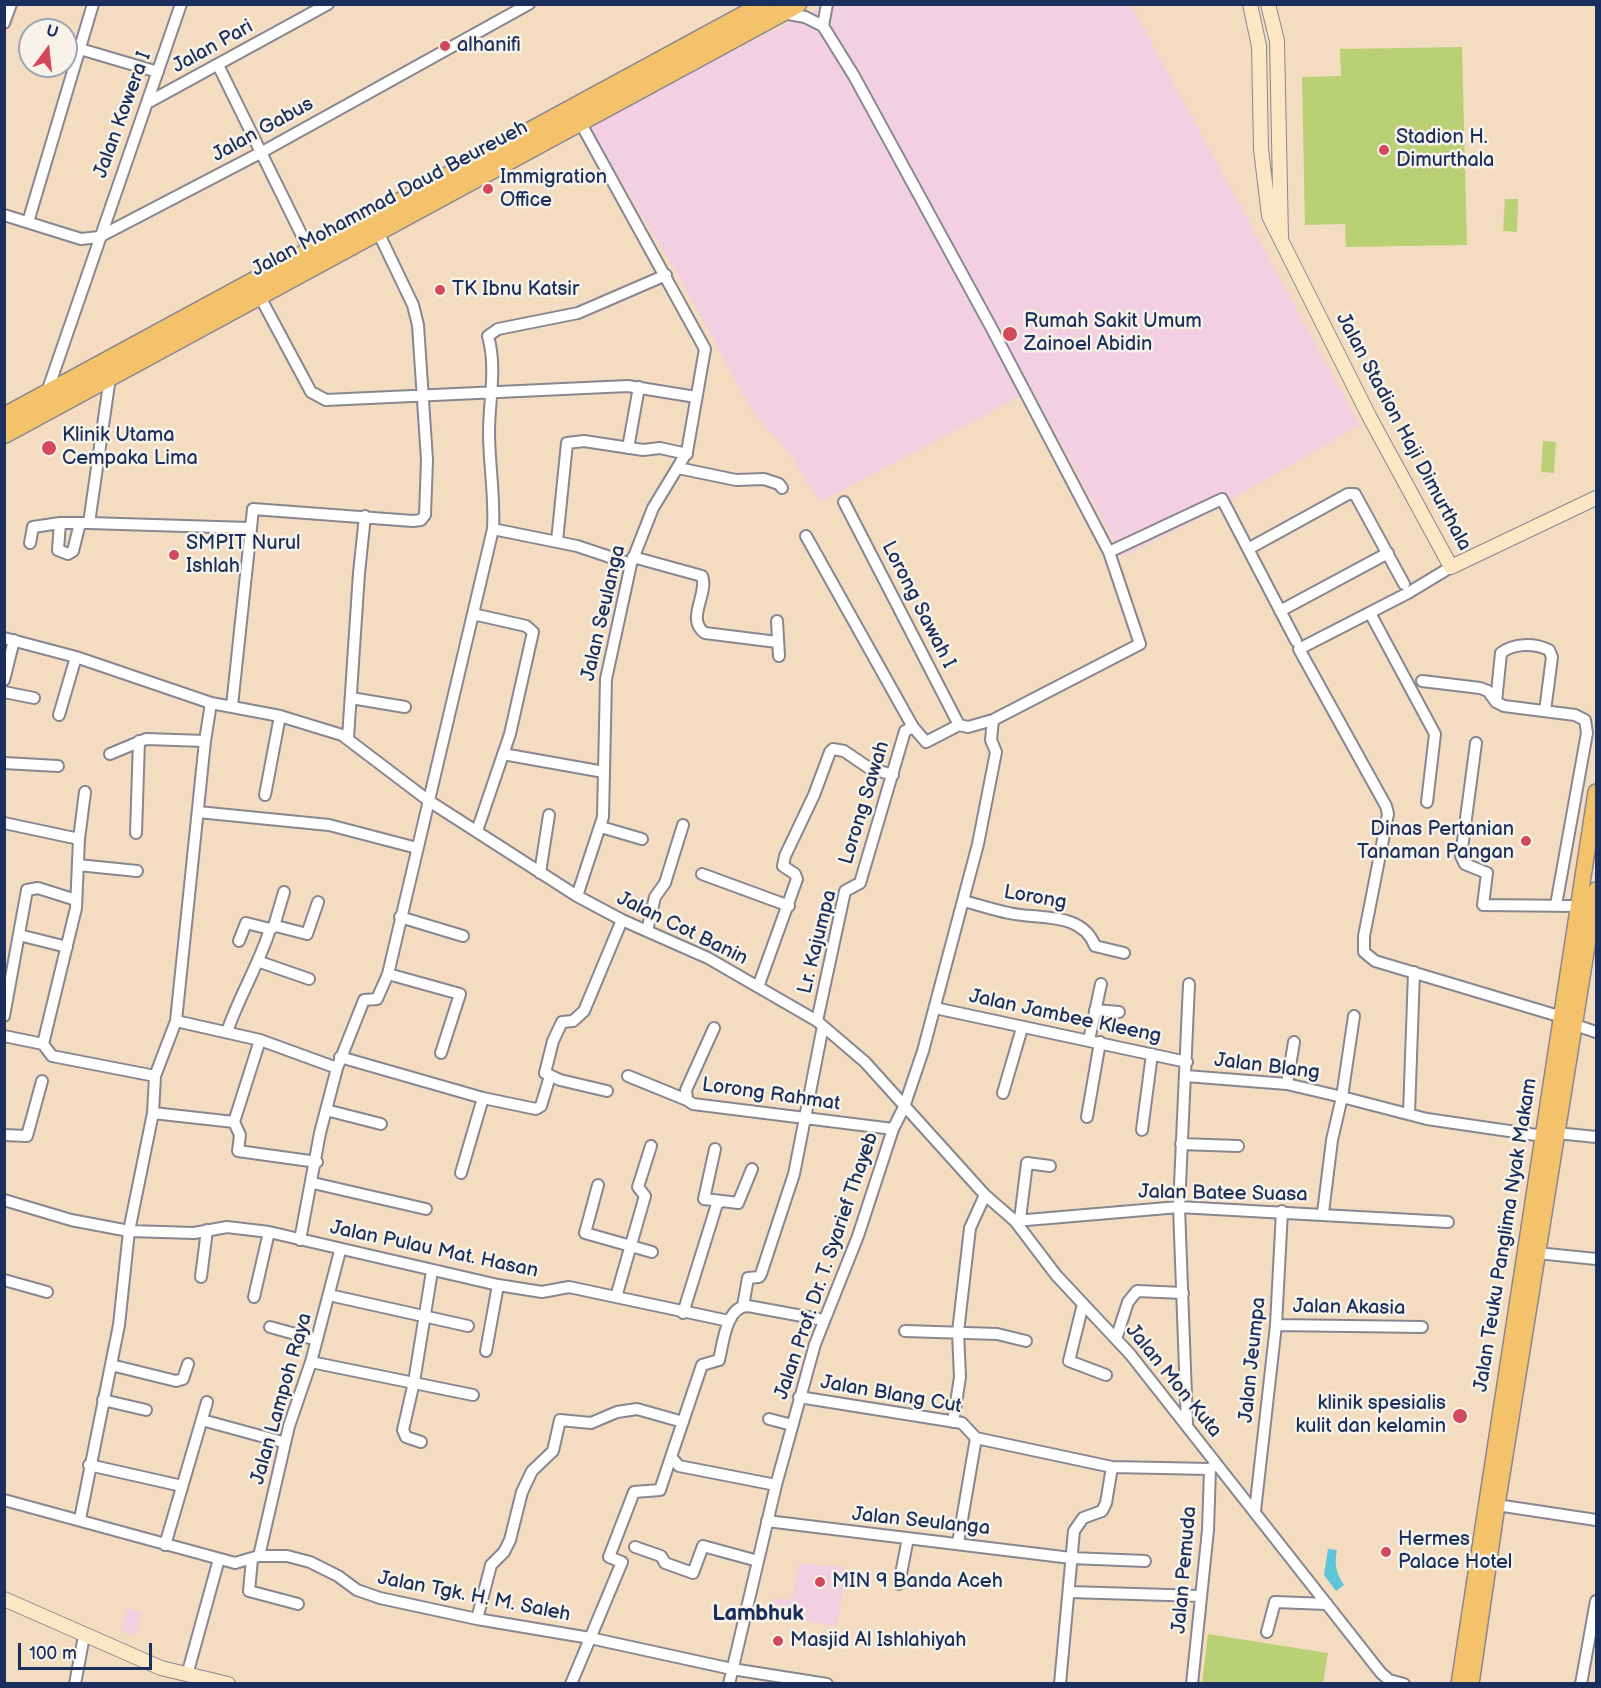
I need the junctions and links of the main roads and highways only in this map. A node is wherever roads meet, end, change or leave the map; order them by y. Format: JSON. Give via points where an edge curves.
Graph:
{"nodes":[{"id":1,"x":765,"y":4,"type":"edge"},
{"id":2,"x":790,"y":9,"type":"edge"},
{"id":3,"x":723,"y":36,"type":"junction"},
{"id":4,"x":4,"y":417,"type":"edge"},
{"id":5,"x":4,"y":434,"type":"edge"},
{"id":6,"x":1596,"y":792,"type":"edge"},
{"id":7,"x":1590,"y":882,"type":"edge"},
{"id":8,"x":1596,"y":890,"type":"edge"},
{"id":9,"x":1569,"y":1021,"type":"junction"},
{"id":10,"x":1550,"y":1134,"type":"junction"},
{"id":11,"x":1491,"y":1504,"type":"junction"},
{"id":12,"x":1474,"y":1624,"type":"junction"},
{"id":13,"x":1459,"y":1683,"type":"edge"},
{"id":14,"x":1471,"y":1683,"type":"edge"}],
"edges":[{"from":1,"to":3,"type":"highway","name":"Jalan Mohammad Daud Beureueh"},
{"from":2,"to":3,"type":"highway","name":"Jalan Mohammad Daud Beureueh"},
{"from":3,"to":4,"type":"highway","name":"Jalan Mohammad Daud Beureueh"},
{"from":3,"to":5,"type":"highway","name":"Jalan Mohammad Daud Beureueh","via":[[580,122]]},
{"from":6,"to":7,"type":"main road","name":"Jalan Teuku Panglima Nyak Makam"},
{"from":7,"to":9,"type":"main road","name":"Jalan Teuku Panglima Nyak Makam","via":[[1578,906]]},
{"from":8,"to":9,"type":"main road","name":"Jalan Teuku Panglima Nyak Makam"},
{"from":9,"to":10,"type":"main road","name":"Jalan Teuku Panglima Nyak Makam"},
{"from":10,"to":11,"type":"main road","name":"Jalan Teuku Panglima Nyak Makam"},
{"from":10,"to":11,"type":"main road","name":"Jalan Teuku Panglima Nyak Makam","via":[[1537,1253]]},
{"from":11,"to":12,"type":"main road","name":"Jalan Teuku Panglima Nyak Makam"},
{"from":12,"to":13,"type":"main road","name":"Jalan Teuku Panglima Nyak Makam"},
{"from":12,"to":14,"type":"main road","name":"Jalan Teuku Panglima Nyak Makam"}]}
